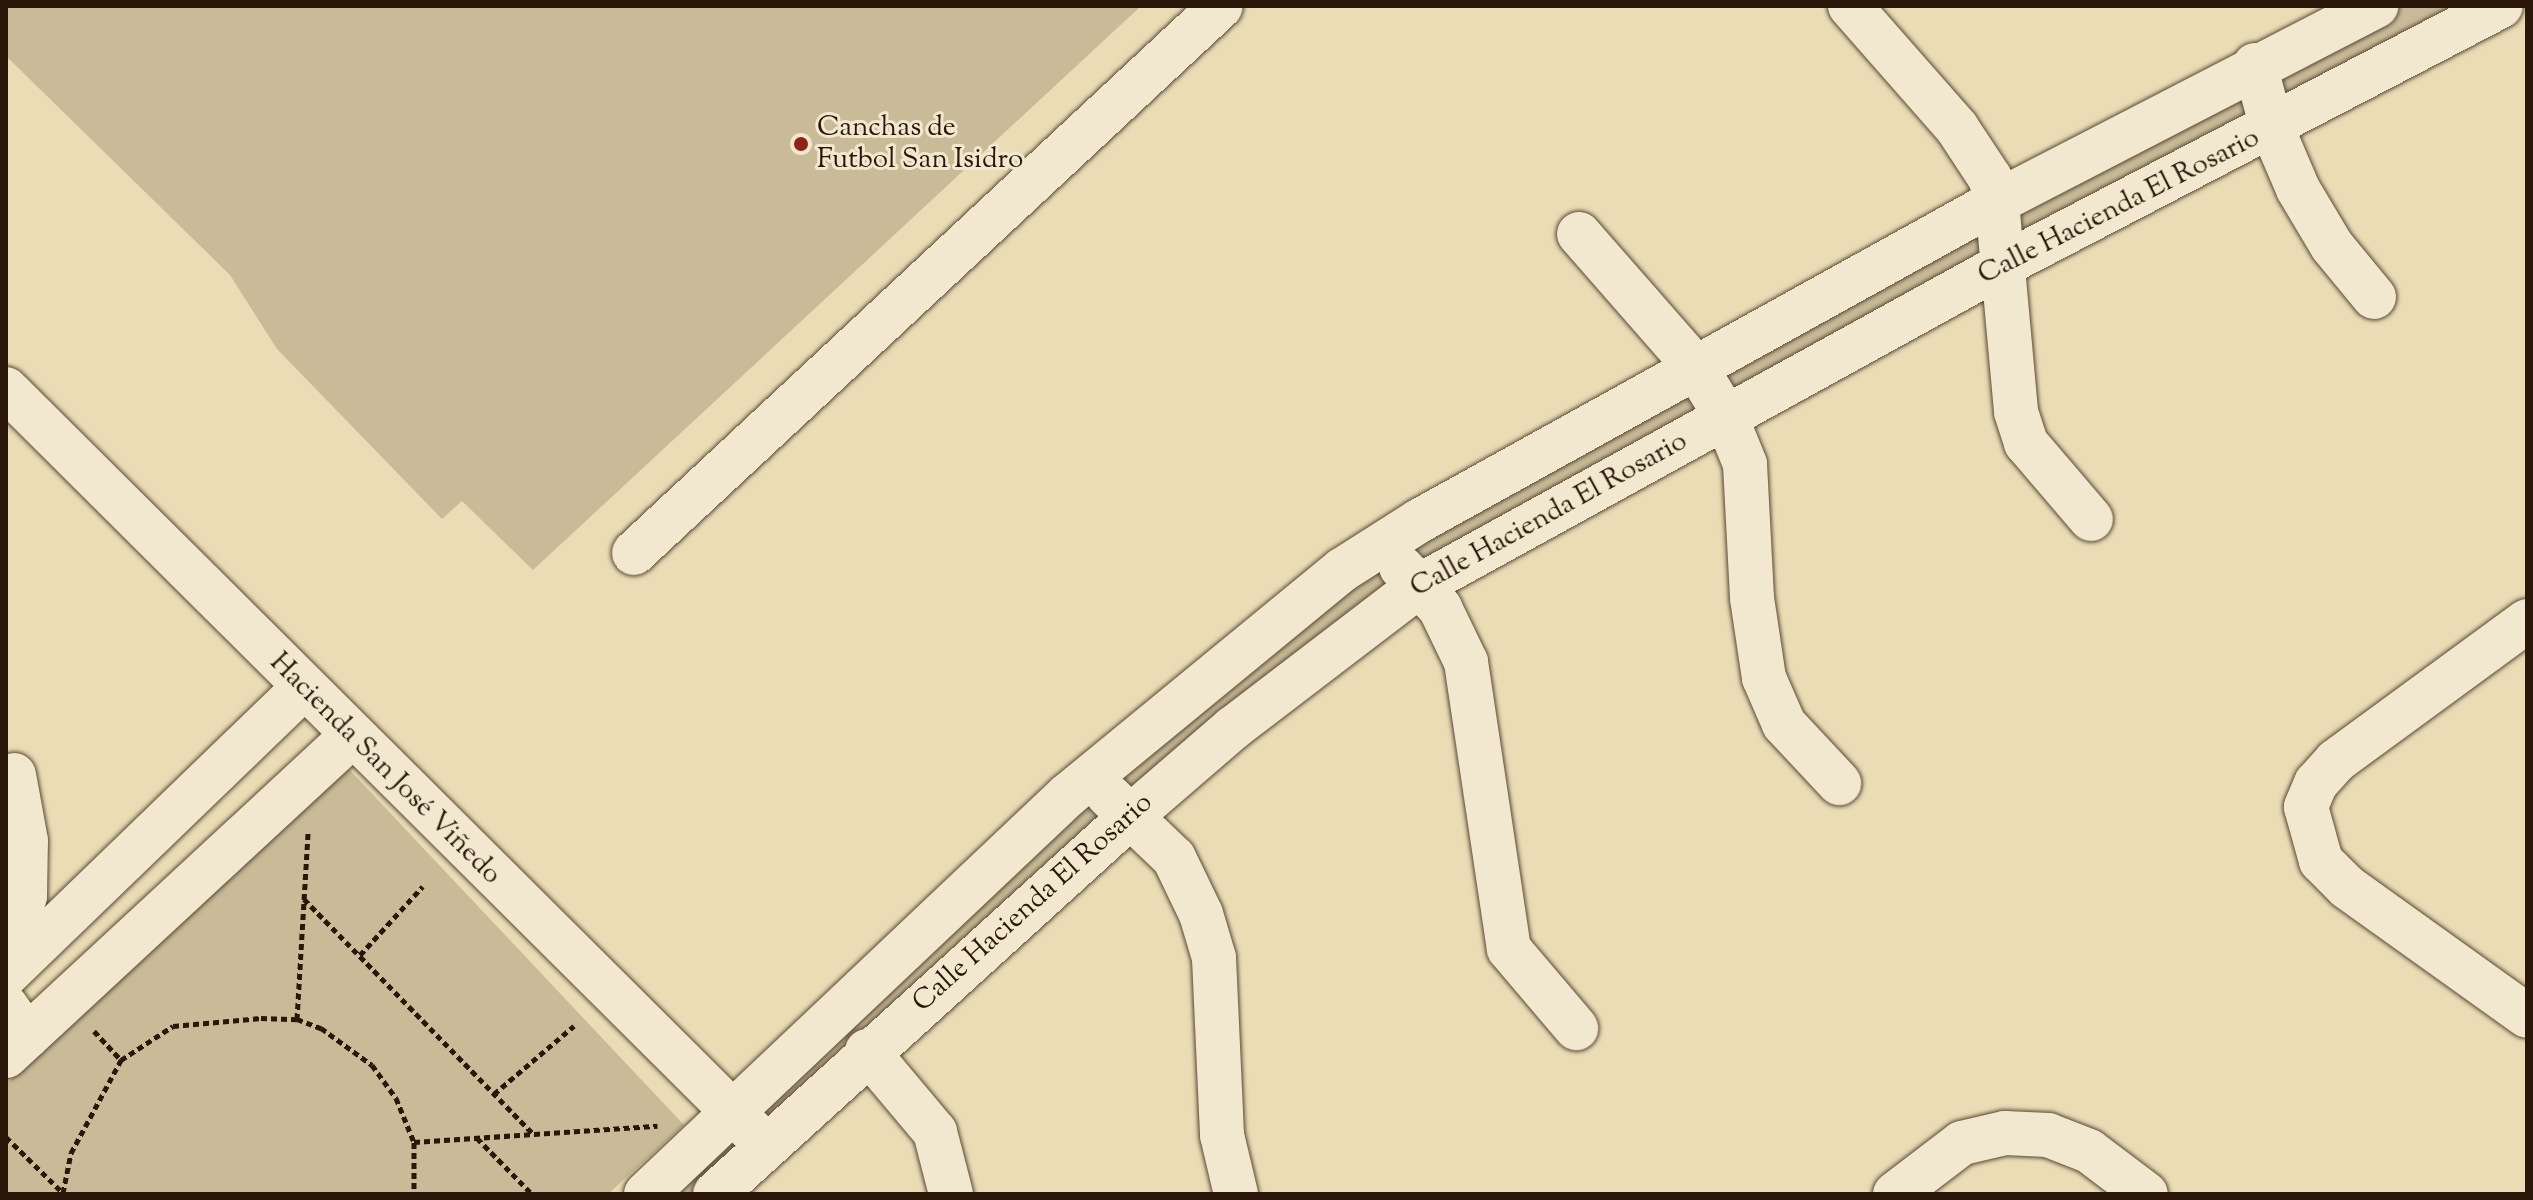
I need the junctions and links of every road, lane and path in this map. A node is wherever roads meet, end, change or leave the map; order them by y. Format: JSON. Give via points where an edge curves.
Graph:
{"nodes":[{"id":1,"x":1221,"y":6,"type":"edge"},
{"id":2,"x":1850,"y":6,"type":"edge"},
{"id":3,"x":2376,"y":6,"type":"edge"},
{"id":4,"x":2501,"y":6,"type":"edge"},
{"id":5,"x":2255,"y":65,"type":"junction"},
{"id":6,"x":2272,"y":128,"type":"junction"},
{"id":7,"x":1997,"y":202,"type":"junction"},
{"id":8,"x":1579,"y":234,"type":"dead end"},
{"id":9,"x":2003,"y":265,"type":"junction"},
{"id":10,"x":2374,"y":297,"type":"dead end"},
{"id":11,"x":1697,"y":369,"type":"junction"},
{"id":12,"x":6,"y":389,"type":"edge"},
{"id":13,"x":1726,"y":417,"type":"junction"},
{"id":14,"x":2091,"y":519,"type":"dead end"},
{"id":15,"x":1379,"y":545,"type":"junction"},
{"id":16,"x":634,"y":553,"type":"dead end"},
{"id":17,"x":1419,"y":586,"type":"junction"},
{"id":18,"x":2527,"y":621,"type":"edge"},
{"id":19,"x":303,"y":688,"type":"junction"},
{"id":20,"x":352,"y":736,"type":"junction"},
{"id":21,"x":14,"y":775,"type":"dead end"},
{"id":22,"x":1089,"y":777,"type":"junction"},
{"id":23,"x":1839,"y":783,"type":"dead end"},
{"id":24,"x":1131,"y":816,"type":"junction"},
{"id":25,"x":309,"y":825,"type":"dead end"},
{"id":26,"x":423,"y":886,"type":"dead end"},
{"id":27,"x":304,"y":899,"type":"junction"},
{"id":28,"x":360,"y":955,"type":"junction"},
{"id":29,"x":6,"y":960,"type":"edge"},
{"id":30,"x":6,"y":975,"type":"edge"},
{"id":31,"x":2527,"y":1016,"type":"edge"},
{"id":32,"x":297,"y":1019,"type":"junction"},
{"id":33,"x":574,"y":1026,"type":"dead end"},
{"id":34,"x":1576,"y":1028,"type":"dead end"},
{"id":35,"x":13,"y":1033,"type":"edge"},
{"id":36,"x":867,"y":1051,"type":"junction"},
{"id":37,"x":494,"y":1094,"type":"junction"},
{"id":38,"x":733,"y":1112,"type":"junction"},
{"id":39,"x":669,"y":1126,"type":"dead end"},
{"id":40,"x":532,"y":1133,"type":"junction"},
{"id":41,"x":6,"y":1137,"type":"edge"},
{"id":42,"x":476,"y":1138,"type":"junction"},
{"id":43,"x":414,"y":1142,"type":"junction"},
{"id":44,"x":767,"y":1145,"type":"junction"},
{"id":45,"x":414,"y":1194,"type":"edge"},
{"id":46,"x":532,"y":1194,"type":"edge"},
{"id":47,"x":646,"y":1194,"type":"edge"},
{"id":48,"x":715,"y":1194,"type":"edge"},
{"id":49,"x":951,"y":1194,"type":"edge"},
{"id":50,"x":1236,"y":1194,"type":"edge"},
{"id":51,"x":1895,"y":1194,"type":"edge"},
{"id":52,"x":2146,"y":1194,"type":"edge"}],
"edges":[{"from":1,"to":16,"type":"street"},
{"from":2,"to":7,"type":"street","via":[[1957,128],[1982,162]]},
{"from":3,"to":5,"type":"street","name":"Calle Hacienda El Rosario"},
{"from":4,"to":6,"type":"street","name":"Calle Hacienda El Rosario"},
{"from":5,"to":6,"type":"street"},
{"from":5,"to":7,"type":"street","name":"Calle Hacienda El Rosario"},
{"from":6,"to":9,"type":"street","name":"Calle Hacienda El Rosario"},
{"from":6,"to":10,"type":"street","via":[[2318,223]]},
{"from":7,"to":9,"type":"street"},
{"from":7,"to":11,"type":"street","name":"Calle Hacienda El Rosario"},
{"from":8,"to":11,"type":"street"},
{"from":9,"to":13,"type":"street","name":"Calle Hacienda El Rosario"},
{"from":9,"to":14,"type":"street","via":[[2016,412],[2026,443]]},
{"from":11,"to":13,"type":"street"},
{"from":11,"to":15,"type":"street","name":"Calle Hacienda El Rosario"},
{"from":12,"to":19,"type":"street","name":"Hacienda San José Viñedo"},
{"from":13,"to":17,"type":"street","name":"Calle Hacienda El Rosario"},
{"from":13,"to":23,"type":"street","via":[[1745,464],[1752,598],[1764,678],[1784,724]]},
{"from":15,"to":17,"type":"street"},
{"from":15,"to":22,"type":"street","name":"Calle Hacienda El Rosario","via":[[1194,687]]},
{"from":17,"to":24,"type":"street","name":"Calle Hacienda El Rosario","via":[[1245,718]]},
{"from":17,"to":34,"type":"street","via":[[1440,608],[1466,662],[1509,949]]},
{"from":18,"to":31,"type":"street","via":[[2336,761],[2316,783],[2306,807],[2321,861],[2347,887]]},
{"from":19,"to":20,"type":"street","name":"Hacienda San José Viñedo"},
{"from":19,"to":30,"type":"street"},
{"from":20,"to":35,"type":"street"},
{"from":20,"to":38,"type":"street","name":"Hacienda San José Viñedo"},
{"from":21,"to":29,"type":"street","via":[[26,841],[25,896]]},
{"from":22,"to":24,"type":"street"},
{"from":22,"to":38,"type":"street","name":"Calle Hacienda El Rosario"},
{"from":24,"to":36,"type":"street","name":"Calle Hacienda El Rosario"},
{"from":24,"to":50,"type":"street","via":[[1174,858],[1214,958],[1222,1135]]},
{"from":25,"to":27,"type":"path"},
{"from":26,"to":28,"type":"path"},
{"from":27,"to":28,"type":"path"},
{"from":27,"to":32,"type":"path"},
{"from":28,"to":37,"type":"path"},
{"from":32,"to":41,"type":"path","via":[[202,1021],[173,1026],[141,1042],[114,1066],[92,1107],[71,1153],[63,1193]]},
{"from":32,"to":43,"type":"path","via":[[321,1028],[372,1065],[396,1098]]},
{"from":33,"to":37,"type":"path"},
{"from":36,"to":44,"type":"street","name":"Calle Hacienda El Rosario"},
{"from":36,"to":49,"type":"street","via":[[935,1132]]},
{"from":37,"to":40,"type":"path"},
{"from":38,"to":44,"type":"street","name":"Hacienda San José Viñedo"},
{"from":38,"to":47,"type":"street","name":"Calle Hacienda El Rosario"},
{"from":39,"to":40,"type":"path"},
{"from":40,"to":42,"type":"path"},
{"from":42,"to":43,"type":"path"},
{"from":42,"to":46,"type":"path"},
{"from":43,"to":45,"type":"path"},
{"from":44,"to":48,"type":"street","name":"Calle Hacienda El Rosario"},
{"from":51,"to":52,"type":"street","via":[[1962,1143],[2005,1133],[2048,1135],[2089,1151]]}]}
